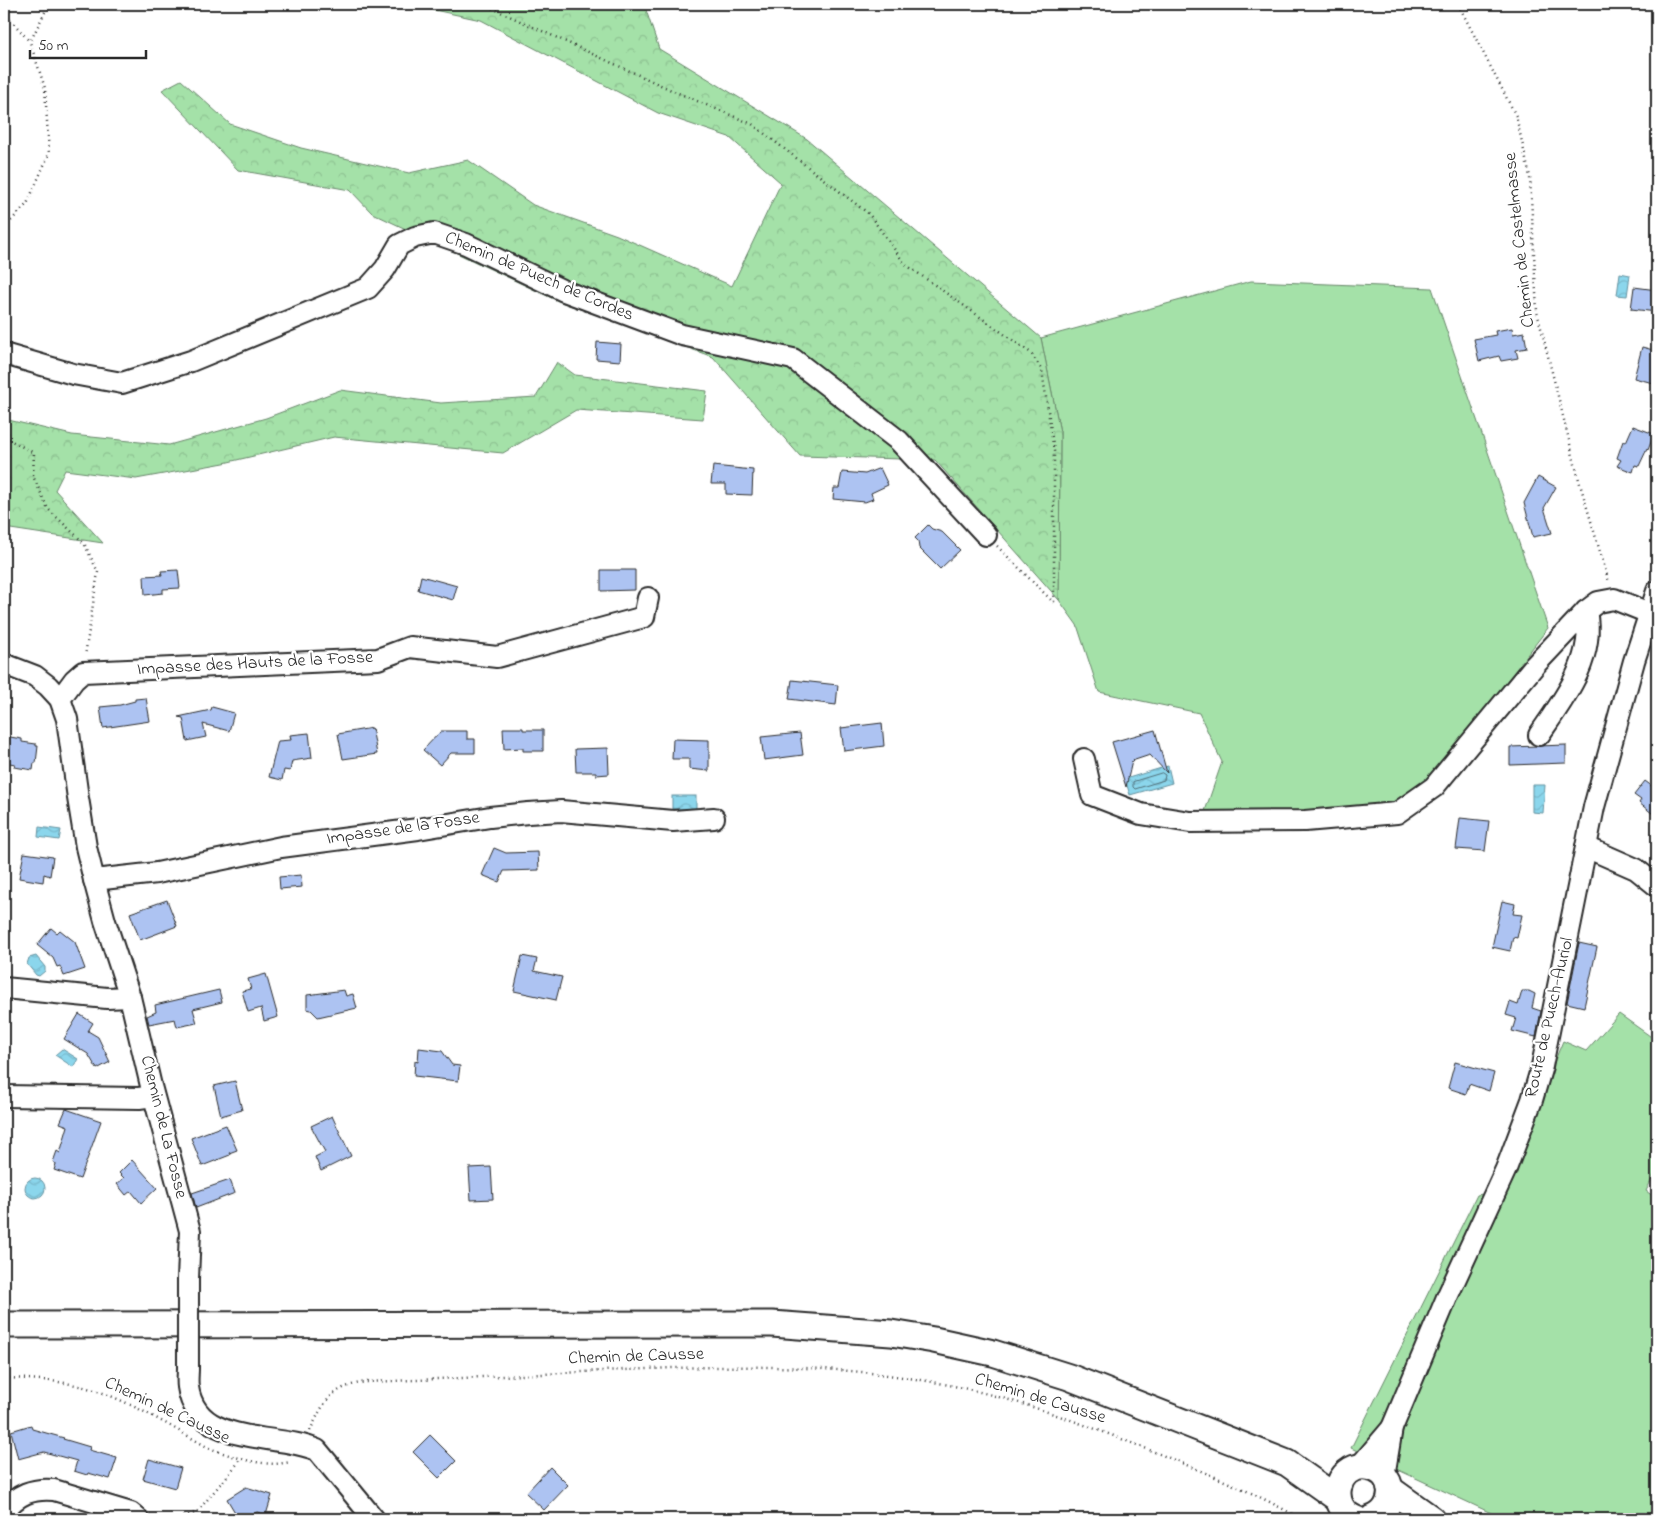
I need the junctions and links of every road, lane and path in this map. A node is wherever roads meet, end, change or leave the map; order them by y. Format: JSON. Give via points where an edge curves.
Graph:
{"nodes":[{"id":1,"x":49,"y":4,"type":"edge"},
{"id":2,"x":483,"y":4,"type":"edge"},
{"id":3,"x":1458,"y":4,"type":"edge"},
{"id":4,"x":4,"y":12,"type":"edge"},
{"id":5,"x":30,"y":42,"type":"junction"},
{"id":6,"x":4,"y":228,"type":"edge"},
{"id":7,"x":4,"y":354,"type":"edge"},
{"id":8,"x":4,"y":437,"type":"edge"},
{"id":9,"x":986,"y":535,"type":"joint"},
{"id":10,"x":1657,"y":591,"type":"edge"},
{"id":11,"x":648,"y":598,"type":"dead end"},
{"id":12,"x":1614,"y":599,"type":"junction"},
{"id":13,"x":1586,"y":611,"type":"junction"},
{"id":14,"x":1649,"y":613,"type":"junction"},
{"id":15,"x":4,"y":664,"type":"edge"},
{"id":16,"x":83,"y":672,"type":"junction"},
{"id":17,"x":60,"y":699,"type":"junction"},
{"id":18,"x":1539,"y":736,"type":"dead end"},
{"id":19,"x":1084,"y":759,"type":"dead end"},
{"id":20,"x":714,"y":818,"type":"dead end"},
{"id":21,"x":1586,"y":847,"type":"junction"},
{"id":22,"x":94,"y":880,"type":"junction"},
{"id":23,"x":1657,"y":886,"type":"edge"},
{"id":24,"x":4,"y":988,"type":"edge"},
{"id":25,"x":130,"y":996,"type":"junction"},
{"id":26,"x":4,"y":1096,"type":"edge"},
{"id":27,"x":153,"y":1096,"type":"junction"},
{"id":28,"x":4,"y":1325,"type":"edge"},
{"id":29,"x":4,"y":1378,"type":"edge"},
{"id":30,"x":1392,"y":1428,"type":"junction"},
{"id":31,"x":304,"y":1445,"type":"junction"},
{"id":32,"x":240,"y":1458,"type":"junction"},
{"id":33,"x":1287,"y":1462,"type":"junction"},
{"id":34,"x":1354,"y":1469,"type":"junction"},
{"id":35,"x":1387,"y":1483,"type":"junction"},
{"id":36,"x":4,"y":1511,"type":"edge"},
{"id":37,"x":1354,"y":1513,"type":"edge"},
{"id":38,"x":138,"y":1519,"type":"edge"},
{"id":39,"x":179,"y":1519,"type":"edge"},
{"id":40,"x":374,"y":1519,"type":"edge"},
{"id":41,"x":1301,"y":1519,"type":"edge"},
{"id":42,"x":1410,"y":1519,"type":"edge"},
{"id":43,"x":1432,"y":1519,"type":"edge"}],
"edges":[{"from":1,"to":5,"type":"path"},
{"from":2,"to":9,"type":"path","via":[[752,124],[869,214],[905,264],[1030,353],[1042,370],[1054,451],[1054,603]]},
{"from":3,"to":12,"type":"path","name":"Chemin de Castelmasse","via":[[1516,116],[1530,177],[1537,312],[1580,484]]},
{"from":4,"to":5,"type":"path"},
{"from":5,"to":6,"type":"path","via":[[45,88],[49,154],[27,204]]},
{"from":7,"to":9,"type":"street","name":"Chemin de Puech de Cordes","via":[[73,374],[122,383],[191,360],[368,288],[385,269],[399,245],[434,233],[466,244],[564,291],[682,335],[793,359],[899,441]]},
{"from":8,"to":16,"type":"path","via":[[34,453],[33,476],[48,510],[84,543],[98,572]]},
{"from":10,"to":14,"type":"street","name":"Route de Puech-Auriol"},
{"from":11,"to":16,"type":"street","name":"Impasse des Hauts de la Fosse","via":[[644,617],[497,657],[410,647],[378,659]]},
{"from":12,"to":13,"type":"street","via":[[1598,602]]},
{"from":12,"to":14,"type":"street"},
{"from":13,"to":18,"type":"street","via":[[1587,644],[1574,683]]},
{"from":13,"to":19,"type":"street","via":[[1534,665],[1434,787],[1397,813],[1305,821],[1200,822],[1141,814],[1092,795]]},
{"from":14,"to":21,"type":"street","name":"Route de Puech-Auriol","via":[[1605,762]]},
{"from":15,"to":17,"type":"street","name":"Chemin de La Fosse","via":[[36,676]]},
{"from":16,"to":17,"type":"street"},
{"from":17,"to":22,"type":"street","name":"Chemin de La Fosse","via":[[67,719]]},
{"from":20,"to":22,"type":"street","name":"Impasse de la Fosse","via":[[673,821],[561,811],[528,812],[281,847],[157,873]]},
{"from":21,"to":23,"type":"street","via":[[1636,869]]},
{"from":21,"to":30,"type":"street","name":"Route de Puech-Auriol","via":[[1542,1066],[1532,1100],[1506,1169]]},
{"from":22,"to":25,"type":"street","name":"Chemin de La Fosse"},
{"from":24,"to":25,"type":"street","via":[[108,998]]},
{"from":25,"to":27,"type":"street","name":"Chemin de La Fosse"},
{"from":26,"to":27,"type":"street"},
{"from":27,"to":31,"type":"street","name":"Chemin de La Fosse","bridge":true,"via":[[190,1231],[188,1388],[194,1406],[218,1429]]},
{"from":28,"to":33,"type":"main road","via":[[772,1324],[891,1333],[1024,1362]]},
{"from":29,"to":32,"type":"path","name":"Chemin de Causse","via":[[52,1381],[103,1393],[210,1448]]},
{"from":30,"to":34,"type":"street"},
{"from":30,"to":35,"type":"street"},
{"from":31,"to":32,"type":"path","name":"Chemin de Causse","via":[[298,1458],[287,1462],[268,1463]]},
{"from":31,"to":40,"type":"street","name":"Chemin de La Fosse","via":[[316,1450],[326,1460]]},
{"from":31,"to":41,"type":"path","name":"Chemin de Causse","via":[[326,1400],[338,1390],[355,1384],[695,1366],[852,1370],[923,1380],[1064,1417],[1172,1459]]},
{"from":32,"to":39,"type":"path","via":[[197,1512]]},
{"from":33,"to":34,"type":"main road"},
{"from":33,"to":37,"type":"main road"},
{"from":34,"to":35,"type":"main road","via":[[1374,1469]]},
{"from":34,"to":37,"type":"main road","via":[[1344,1476],[1337,1491]]},
{"from":35,"to":37,"type":"main road","via":[[1389,1504]]},
{"from":35,"to":43,"type":"main road"},
{"from":36,"to":38,"type":"street","via":[[20,1496],[42,1489],[131,1513]]},
{"from":37,"to":42,"type":"main road"}]}
